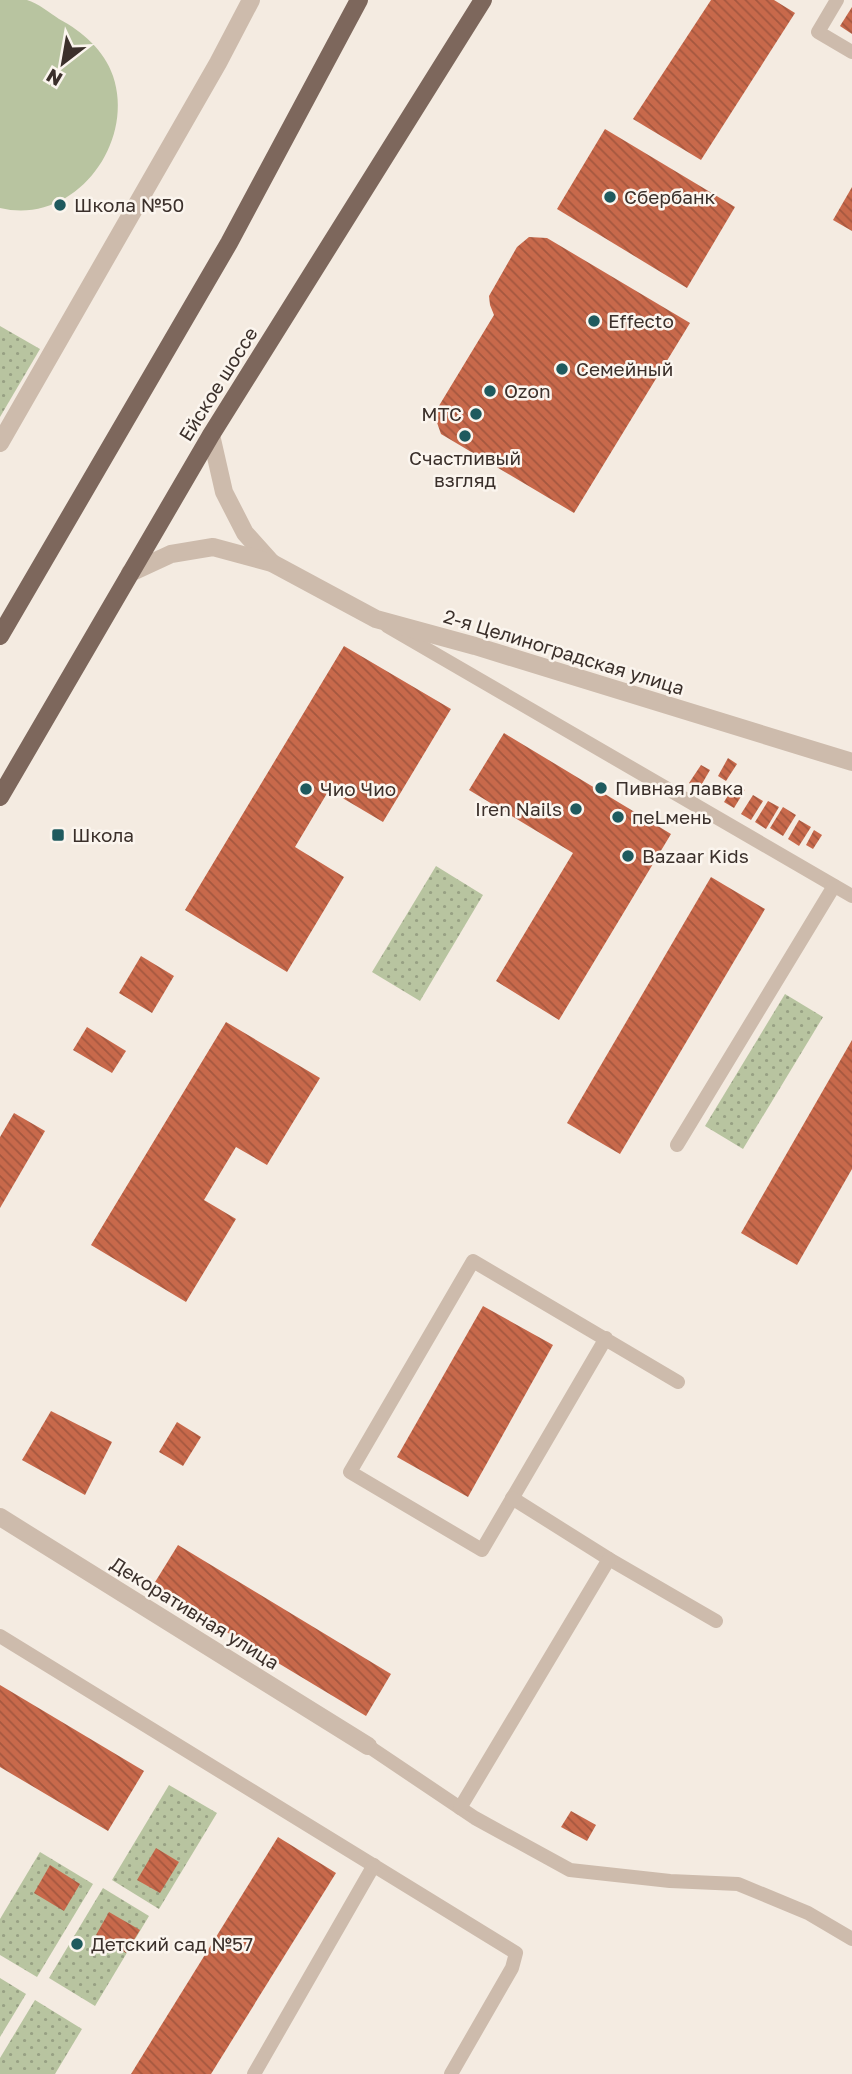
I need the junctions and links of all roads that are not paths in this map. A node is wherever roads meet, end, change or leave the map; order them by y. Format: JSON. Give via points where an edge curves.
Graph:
{"nodes":[{"id":1,"x":251,"y":0,"type":"edge"},
{"id":2,"x":359,"y":0,"type":"edge"},
{"id":3,"x":483,"y":0,"type":"edge"},
{"id":4,"x":837,"y":0,"type":"edge"},
{"id":5,"x":852,"y":52,"type":"edge"},
{"id":6,"x":211,"y":435,"type":"junction"},
{"id":7,"x":0,"y":443,"type":"edge"},
{"id":8,"x":272,"y":563,"type":"junction"},
{"id":9,"x":130,"y":573,"type":"junction"},
{"id":10,"x":376,"y":619,"type":"junction"},
{"id":11,"x":0,"y":636,"type":"edge"},
{"id":12,"x":852,"y":762,"type":"edge"},
{"id":13,"x":0,"y":797,"type":"edge"},
{"id":14,"x":834,"y":886,"type":"junction"},
{"id":15,"x":852,"y":896,"type":"edge"},
{"id":16,"x":677,"y":1145,"type":"dead end"},
{"id":17,"x":606,"y":1338,"type":"junction"},
{"id":18,"x":678,"y":1382,"type":"dead end"},
{"id":19,"x":512,"y":1499,"type":"junction"},
{"id":20,"x":0,"y":1517,"type":"edge"},
{"id":21,"x":609,"y":1559,"type":"junction"},
{"id":22,"x":716,"y":1621,"type":"dead end"},
{"id":23,"x":0,"y":1636,"type":"edge"},
{"id":24,"x":368,"y":1746,"type":"joint"},
{"id":25,"x":460,"y":1808,"type":"junction"},
{"id":26,"x":374,"y":1865,"type":"junction"},
{"id":27,"x":852,"y":1939,"type":"edge"},
{"id":28,"x":254,"y":2074,"type":"edge"},
{"id":29,"x":451,"y":2074,"type":"edge"}],
"edges":[{"from":1,"to":7,"type":"street"},
{"from":2,"to":11,"type":"main road","via":[[229,243]]},
{"from":3,"to":6,"type":"main road","name":"Ейское шоссе"},
{"from":4,"to":5,"type":"lane","via":[[818,32]]},
{"from":6,"to":8,"type":"street","name":"2-я Целиноградская улица","via":[[224,492],[245,533]]},
{"from":6,"to":9,"type":"main road","name":"Ейское шоссе"},
{"from":8,"to":9,"type":"street","name":"2-я Целиноградская улица","via":[[213,547],[171,554]]},
{"from":8,"to":10,"type":"street","name":"2-я Целиноградская улица"},
{"from":9,"to":13,"type":"main road","name":"Ейское шоссе"},
{"from":10,"to":12,"type":"street","name":"2-я Целиноградская улица"},
{"from":10,"to":14,"type":"lane"},
{"from":14,"to":15,"type":"lane"},
{"from":14,"to":16,"type":"lane"},
{"from":17,"to":18,"type":"lane"},
{"from":17,"to":19,"type":"lane"},
{"from":17,"to":19,"type":"lane","via":[[473,1261],[350,1472],[482,1550]]},
{"from":19,"to":21,"type":"lane"},
{"from":20,"to":24,"type":"street","name":"Декоративная улица"},
{"from":21,"to":22,"type":"lane"},
{"from":21,"to":25,"type":"lane"},
{"from":23,"to":26,"type":"lane"},
{"from":24,"to":25,"type":"lane"},
{"from":25,"to":27,"type":"lane","via":[[570,1870],[738,1884],[808,1913]]},
{"from":26,"to":28,"type":"lane"},
{"from":26,"to":29,"type":"lane","via":[[516,1953],[512,1968]]}]}
